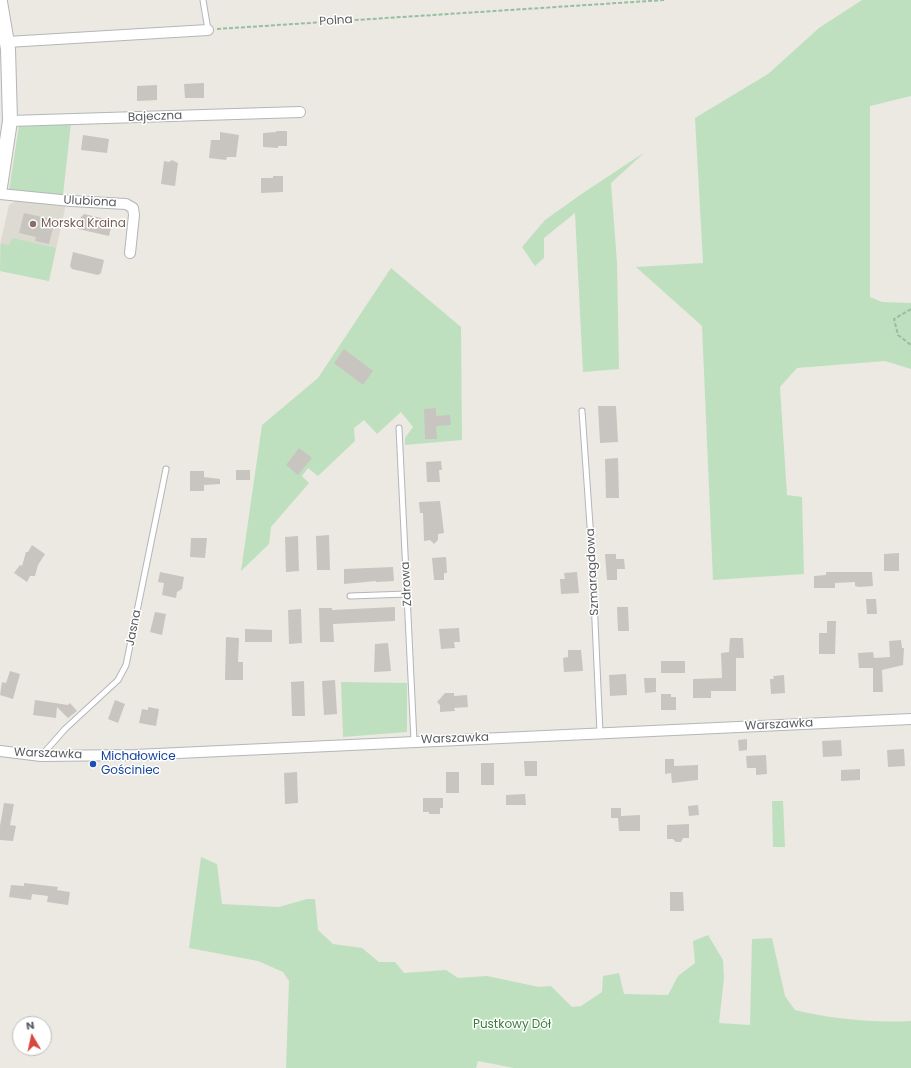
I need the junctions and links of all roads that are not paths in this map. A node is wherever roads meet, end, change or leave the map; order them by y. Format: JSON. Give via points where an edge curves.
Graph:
{"nodes":[{"id":1,"x":203,"y":0,"type":"edge"},
{"id":2,"x":0,"y":2,"type":"edge"},
{"id":3,"x":208,"y":30,"type":"joint"},
{"id":4,"x":7,"y":42,"type":"junction"},
{"id":5,"x":300,"y":112,"type":"dead end"},
{"id":6,"x":10,"y":121,"type":"junction"},
{"id":7,"x":0,"y":187,"type":"edge"},
{"id":8,"x":0,"y":194,"type":"edge"},
{"id":9,"x":130,"y":253,"type":"dead end"},
{"id":10,"x":582,"y":411,"type":"dead end"},
{"id":11,"x":399,"y":428,"type":"dead end"},
{"id":12,"x":166,"y":469,"type":"dead end"},
{"id":13,"x":407,"y":594,"type":"junction"},
{"id":14,"x":350,"y":596,"type":"dead end"},
{"id":15,"x":911,"y":719,"type":"edge"},
{"id":16,"x":600,"y":733,"type":"junction"},
{"id":17,"x":414,"y":741,"type":"junction"},
{"id":18,"x":0,"y":751,"type":"edge"},
{"id":19,"x":41,"y":756,"type":"junction"}],
"edges":[{"from":1,"to":3,"type":"lane"},
{"from":2,"to":4,"type":"street"},
{"from":3,"to":4,"type":"street"},
{"from":4,"to":6,"type":"street"},
{"from":5,"to":6,"type":"street","name":"Bajeczna"},
{"from":6,"to":7,"type":"street"},
{"from":8,"to":9,"type":"street","name":"Ulubiona","via":[[126,204],[134,208]]},
{"from":10,"to":16,"type":"lane","name":"Szmaragdowa","via":[[592,554]]},
{"from":11,"to":13,"type":"lane","name":"Zdrowa"},
{"from":12,"to":19,"type":"lane","name":"Jasna","via":[[126,665],[118,680]]},
{"from":13,"to":14,"type":"lane"},
{"from":13,"to":17,"type":"lane","name":"Zdrowa"},
{"from":15,"to":16,"type":"street","name":"Warszawka"},
{"from":16,"to":17,"type":"street","name":"Warszawka"},
{"from":17,"to":19,"type":"street","name":"Warszawka","via":[[135,755]]},
{"from":18,"to":19,"type":"street","name":"Warszawka"}]}
